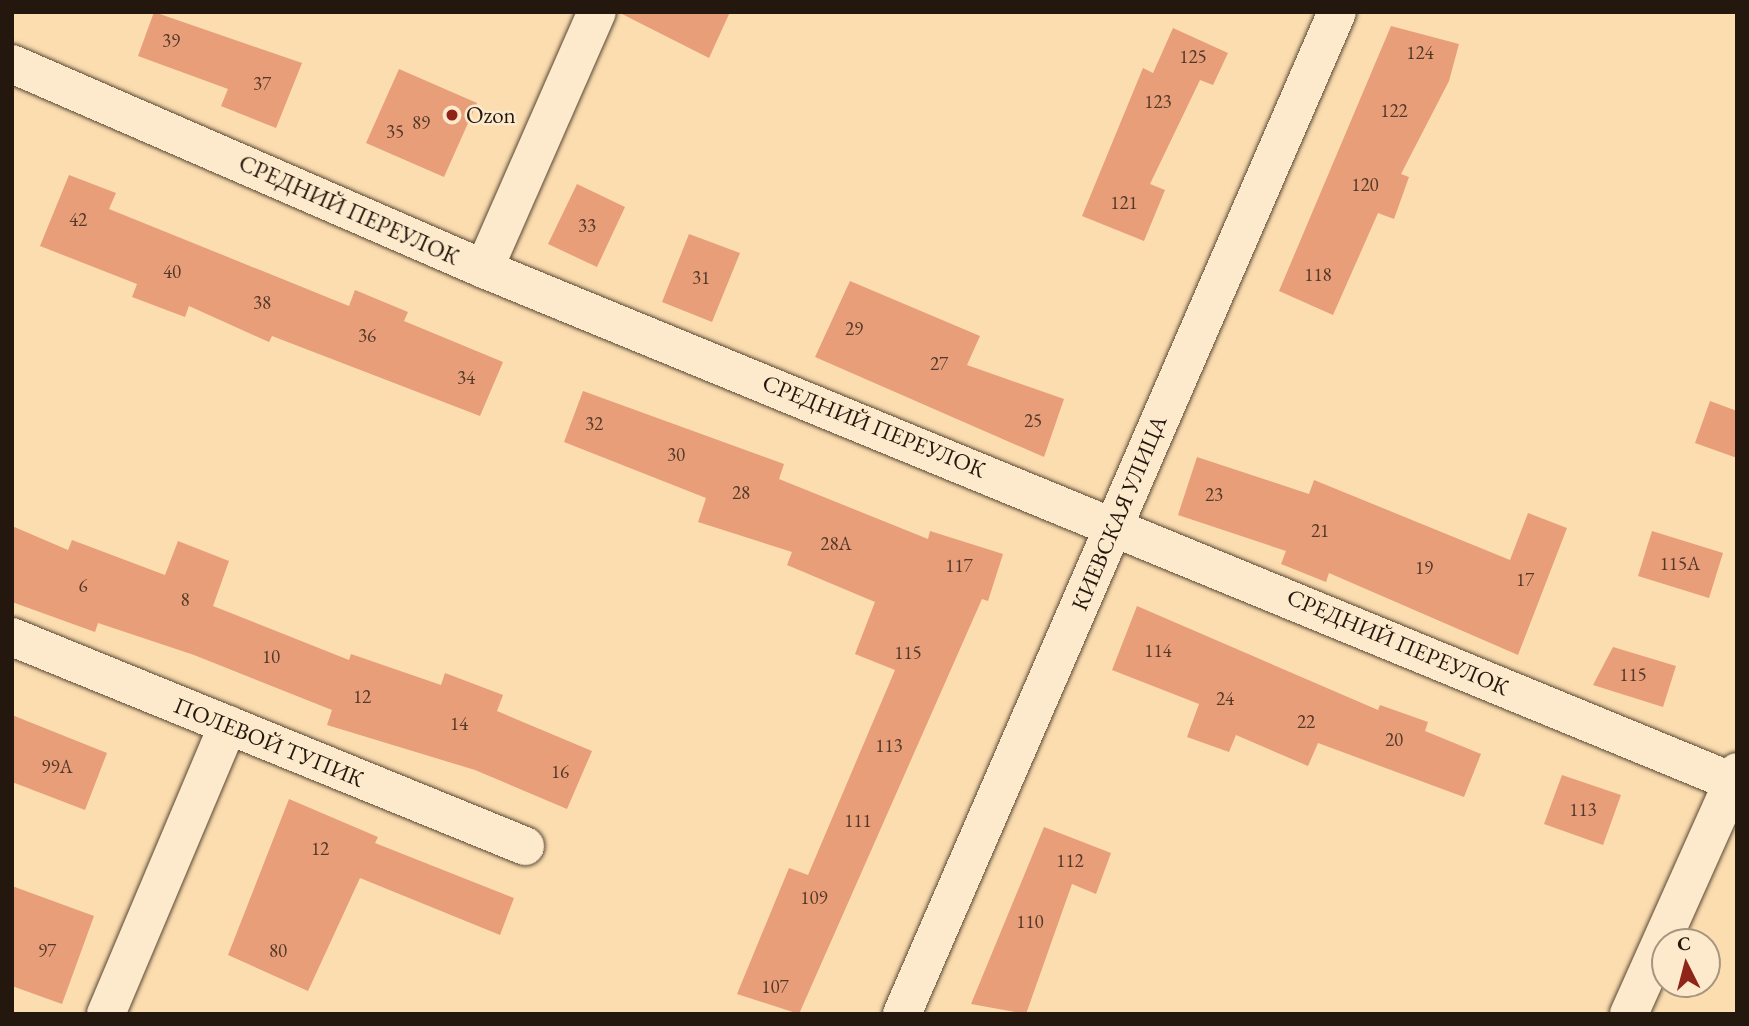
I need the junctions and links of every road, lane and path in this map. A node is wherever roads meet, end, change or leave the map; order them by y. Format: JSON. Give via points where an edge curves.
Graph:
{"nodes":[{"id":1,"x":597,"y":12,"type":"edge"},
{"id":2,"x":1337,"y":12,"type":"edge"},
{"id":3,"x":12,"y":64,"type":"edge"},
{"id":4,"x":484,"y":269,"type":"junction"},
{"id":5,"x":1115,"y":523,"type":"junction"},
{"id":6,"x":12,"y":637,"type":"edge"},
{"id":7,"x":228,"y":725,"type":"junction"},
{"id":8,"x":1735,"y":779,"type":"edge"},
{"id":9,"x":525,"y":846,"type":"dead end"},
{"id":10,"x":106,"y":1014,"type":"edge"},
{"id":11,"x":902,"y":1014,"type":"edge"},
{"id":12,"x":1629,"y":1014,"type":"edge"}],
"edges":[{"from":1,"to":4,"type":"street"},
{"from":2,"to":5,"type":"street","name":"КИЕВСКАЯ УЛИЦА"},
{"from":3,"to":4,"type":"street","name":"СРЕДНИЙ ПЕРЕУЛОК"},
{"from":4,"to":5,"type":"street","name":"СРЕДНИЙ ПЕРЕУЛОК"},
{"from":5,"to":8,"type":"street","name":"СРЕДНИЙ ПЕРЕУЛОК"},
{"from":5,"to":11,"type":"street","name":"КИЕВСКАЯ УЛИЦА"},
{"from":6,"to":7,"type":"street","name":"ПОЛЕВОЙ ТУПИК"},
{"from":7,"to":9,"type":"street","name":"ПОЛЕВОЙ ТУПИК"},
{"from":7,"to":10,"type":"street"},
{"from":8,"to":12,"type":"street"}]}
